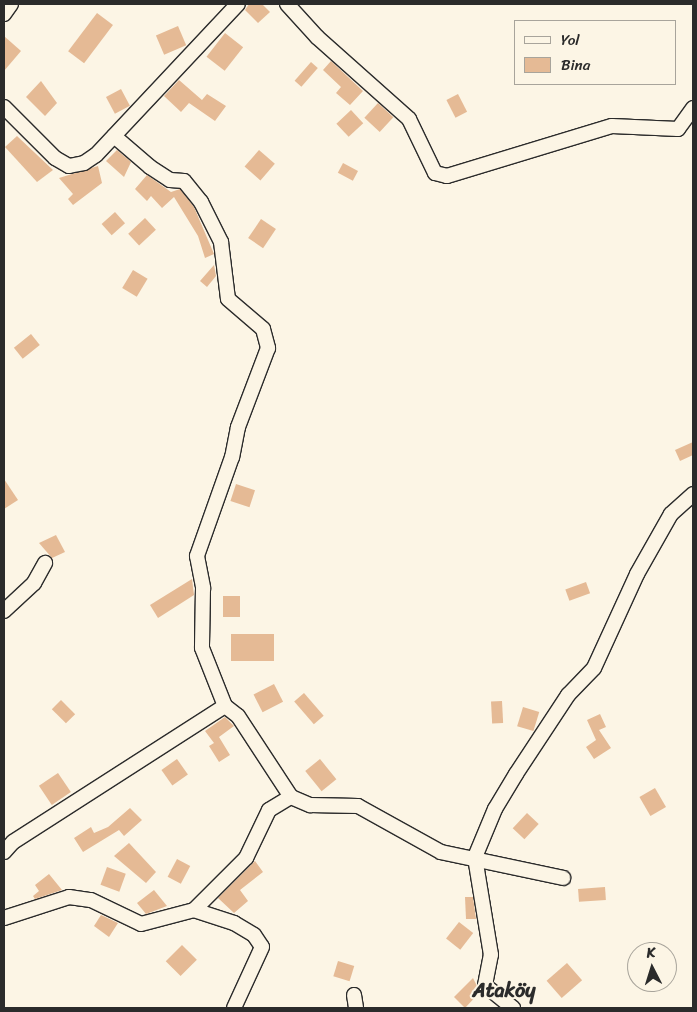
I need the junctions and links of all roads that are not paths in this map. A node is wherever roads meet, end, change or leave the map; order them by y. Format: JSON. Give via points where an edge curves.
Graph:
{"nodes":[{"id":1,"x":11,"y":4,"type":"edge"},
{"id":2,"x":238,"y":4,"type":"edge"},
{"id":3,"x":287,"y":4,"type":"edge"},
{"id":4,"x":4,"y":14,"type":"edge"},
{"id":5,"x":4,"y":107,"type":"edge"},
{"id":6,"x":693,"y":108,"type":"edge"},
{"id":7,"x":114,"y":136,"type":"junction"},
{"id":8,"x":693,"y":494,"type":"edge"},
{"id":9,"x":45,"y":563,"type":"dead end"},
{"id":10,"x":4,"y":611,"type":"edge"},
{"id":11,"x":226,"y":706,"type":"junction"},
{"id":12,"x":291,"y":797,"type":"junction"},
{"id":13,"x":4,"y":852,"type":"edge"},
{"id":14,"x":475,"y":857,"type":"junction"},
{"id":15,"x":563,"y":878,"type":"dead end"},
{"id":16,"x":194,"y":910,"type":"junction"},
{"id":17,"x":4,"y":918,"type":"edge"},
{"id":18,"x":504,"y":1006,"type":"edge"},
{"id":19,"x":234,"y":1008,"type":"edge"}],
"edges":[{"from":1,"to":4,"type":"street"},
{"from":2,"to":7,"type":"street"},
{"from":3,"to":6,"type":"street","via":[[317,37],[409,118],[435,173],[447,176],[612,126],[678,128]]},
{"from":5,"to":7,"type":"street","via":[[55,158],[69,166],[96,155]]},
{"from":7,"to":11,"type":"street","via":[[150,168],[170,180],[184,181],[200,202],[220,242],[228,299],[263,330],[268,348],[238,427],[232,457],[197,556],[203,588],[202,648]]},
{"from":8,"to":14,"type":"street","via":[[671,514],[634,581],[598,662],[568,695],[516,774],[495,809]]},
{"from":9,"to":10,"type":"street","via":[[34,583]]},
{"from":11,"to":12,"type":"street","via":[[238,716]]},
{"from":11,"to":13,"type":"street","via":[[12,842]]},
{"from":12,"to":14,"type":"street","via":[[310,805],[358,806],[441,852]]},
{"from":12,"to":16,"type":"street","via":[[269,810],[246,858]]},
{"from":14,"to":15,"type":"street"},
{"from":14,"to":18,"type":"street","via":[[491,955],[485,985]]},
{"from":16,"to":17,"type":"street","via":[[141,924],[91,900],[69,897]]},
{"from":16,"to":19,"type":"street","via":[[234,923],[254,935],[262,947]]}]}
